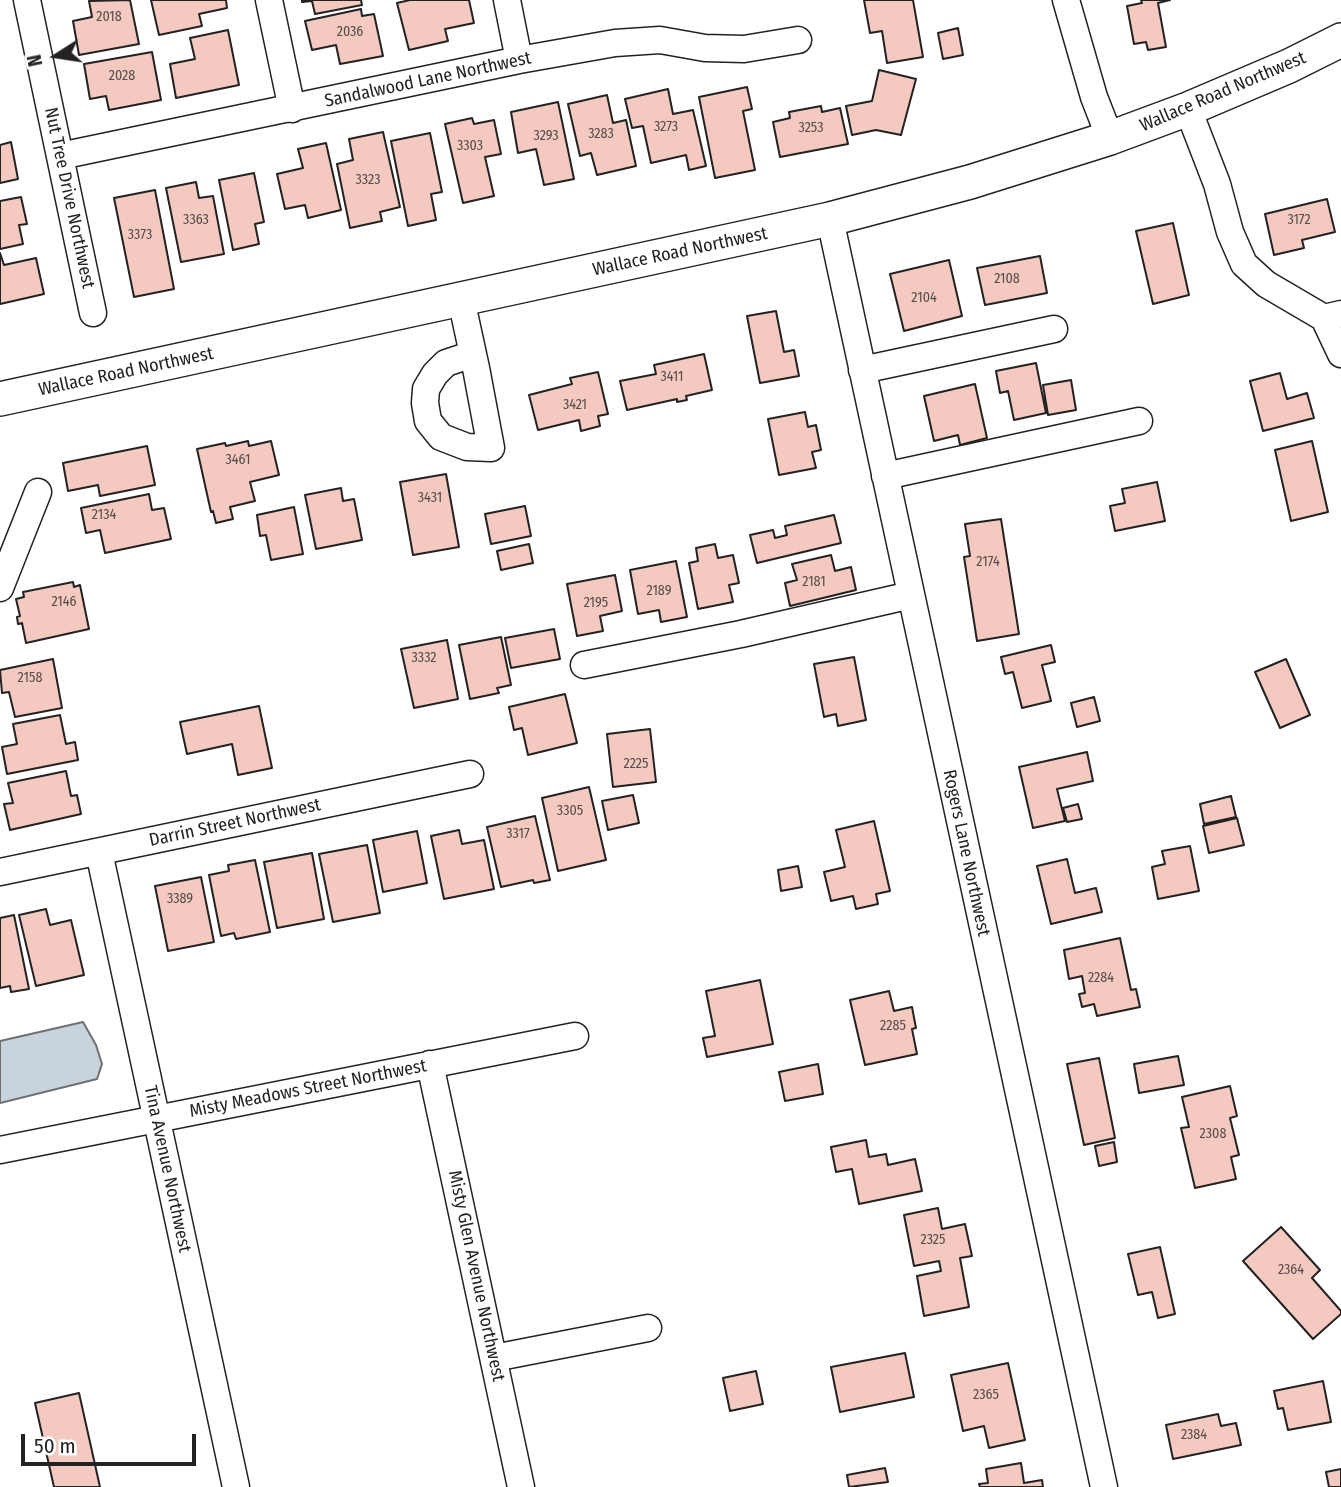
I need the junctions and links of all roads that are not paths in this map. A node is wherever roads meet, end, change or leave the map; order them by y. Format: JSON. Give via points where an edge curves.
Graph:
{"nodes":[{"id":1,"x":27,"y":0,"type":"edge"},
{"id":2,"x":269,"y":0,"type":"edge"},
{"id":3,"x":507,"y":0,"type":"edge"},
{"id":4,"x":1066,"y":0,"type":"edge"},
{"id":5,"x":798,"y":40,"type":"dead end"},
{"id":6,"x":1341,"y":40,"type":"edge"},
{"id":7,"x":519,"y":60,"type":"junction"},
{"id":8,"x":292,"y":109,"type":"junction"},
{"id":9,"x":1188,"y":109,"type":"junction"},
{"id":10,"x":1110,"y":138,"type":"junction"},
{"id":11,"x":60,"y":156,"type":"junction"},
{"id":12,"x":830,"y":219,"type":"junction"},
{"id":13,"x":461,"y":299,"type":"junction"},
{"id":14,"x":93,"y":313,"type":"dead end"},
{"id":15,"x":1333,"y":316,"type":"edge"},
{"id":16,"x":1054,"y":329,"type":"dead end"},
{"id":17,"x":473,"y":354,"type":"dead end"},
{"id":18,"x":1341,"y":354,"type":"edge"},
{"id":19,"x":862,"y":370,"type":"junction"},
{"id":20,"x":0,"y":399,"type":"edge"},
{"id":21,"x":1139,"y":421,"type":"dead end"},
{"id":22,"x":885,"y":476,"type":"junction"},
{"id":23,"x":38,"y":492,"type":"dead end"},
{"id":24,"x":0,"y":588,"type":"edge"},
{"id":25,"x":911,"y":595,"type":"junction"},
{"id":26,"x":584,"y":665,"type":"dead end"},
{"id":27,"x":470,"y":774,"type":"dead end"},
{"id":28,"x":99,"y":852,"type":"junction"},
{"id":29,"x":0,"y":872,"type":"edge"},
{"id":30,"x":575,"y":1036,"type":"dead end"},
{"id":31,"x":430,"y":1065,"type":"junction"},
{"id":32,"x":156,"y":1119,"type":"junction"},
{"id":33,"x":0,"y":1150,"type":"edge"},
{"id":34,"x":648,"y":1328,"type":"dead end"},
{"id":35,"x":494,"y":1358,"type":"junction"},
{"id":36,"x":236,"y":1487,"type":"edge"},
{"id":37,"x":522,"y":1487,"type":"edge"},
{"id":38,"x":1104,"y":1487,"type":"edge"}],
"edges":[{"from":1,"to":11,"type":"street","name":"Nut Tree Drive Northwest"},
{"from":2,"to":8,"type":"street"},
{"from":3,"to":7,"type":"street"},
{"from":4,"to":10,"type":"street"},
{"from":5,"to":7,"type":"street","name":"Sandalwood Lane Northwest","via":[[744,49],[660,40],[615,43]]},
{"from":6,"to":9,"type":"main road","name":"Wallace Road Northwest"},
{"from":7,"to":8,"type":"street","name":"Sandalwood Lane Northwest"},
{"from":8,"to":11,"type":"street","name":"Sandalwood Lane Northwest"},
{"from":9,"to":10,"type":"main road","name":"Wallace Road Northwest"},
{"from":9,"to":15,"type":"street","via":[[1244,264],[1266,284]]},
{"from":10,"to":12,"type":"main road","name":"Wallace Road Northwest"},
{"from":11,"to":14,"type":"street","name":"Nut Tree Drive Northwest"},
{"from":12,"to":13,"type":"main road","name":"Wallace Road Northwest"},
{"from":12,"to":19,"type":"street","name":"Rogers Lane Northwest"},
{"from":13,"to":17,"type":"street"},
{"from":13,"to":20,"type":"main road","name":"Wallace Road Northwest"},
{"from":15,"to":18,"type":"street"},
{"from":16,"to":19,"type":"street"},
{"from":19,"to":22,"type":"street","name":"Rogers Lane Northwest"},
{"from":21,"to":22,"type":"street"},
{"from":22,"to":25,"type":"street","name":"Rogers Lane Northwest"},
{"from":23,"to":24,"type":"street"},
{"from":25,"to":26,"type":"street"},
{"from":25,"to":38,"type":"street","name":"Rogers Lane Northwest"},
{"from":27,"to":28,"type":"street","name":"Darrin Street Northwest"},
{"from":28,"to":29,"type":"street","name":"Darrin Street Northwest"},
{"from":28,"to":32,"type":"street","name":"Tina Avenue Northwest"},
{"from":30,"to":31,"type":"street","name":"Misty Meadows Street Northwest"},
{"from":31,"to":32,"type":"street","name":"Misty Meadows Street Northwest"},
{"from":31,"to":35,"type":"street","name":"Misty Glen Avenue Northwest"},
{"from":32,"to":33,"type":"street","name":"Misty Meadows Street Northwest"},
{"from":32,"to":36,"type":"street","name":"Tina Avenue Northwest"},
{"from":34,"to":35,"type":"street"},
{"from":35,"to":37,"type":"street","name":"Misty Glen Avenue Northwest"}]}
